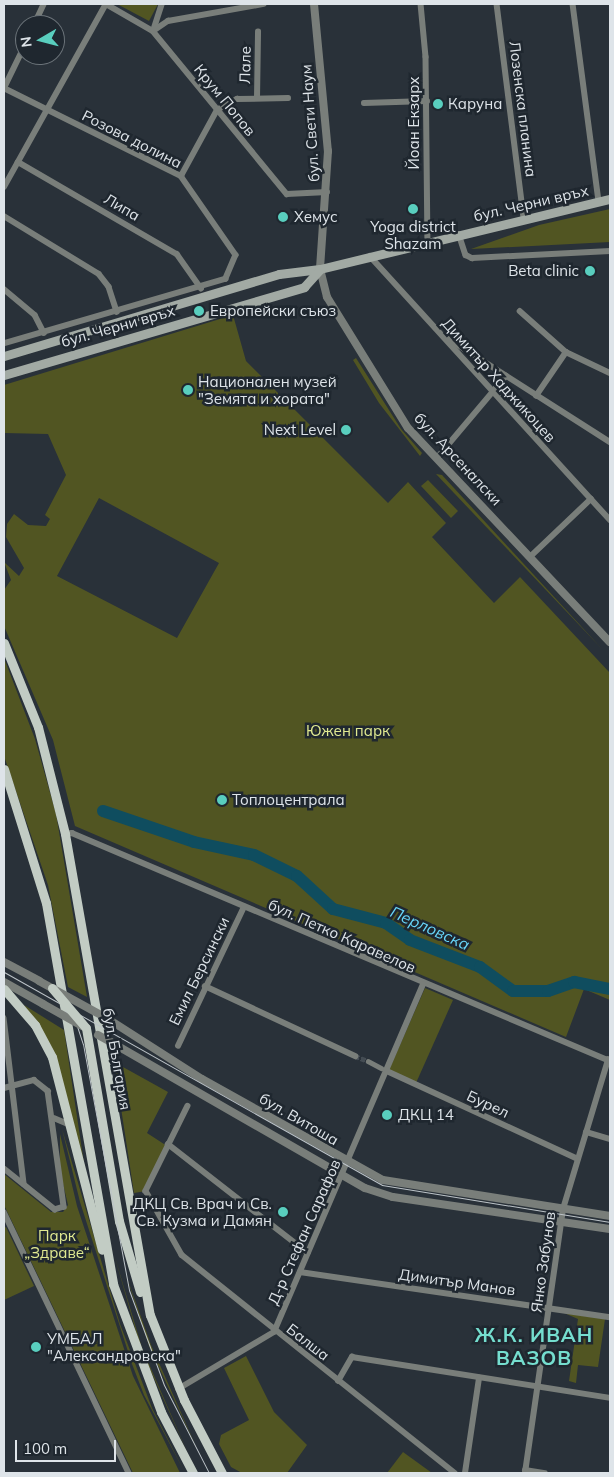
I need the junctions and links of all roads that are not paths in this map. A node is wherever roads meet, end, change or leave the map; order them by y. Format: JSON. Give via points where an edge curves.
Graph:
{"nodes":[{"id":1,"x":106,"y":4,"type":"edge"},
{"id":2,"x":162,"y":4,"type":"edge"},
{"id":3,"x":263,"y":4,"type":"edge"},
{"id":4,"x":314,"y":4,"type":"edge"},
{"id":5,"x":420,"y":4,"type":"edge"},
{"id":6,"x":497,"y":4,"type":"edge"},
{"id":7,"x":573,"y":4,"type":"edge"},
{"id":8,"x":233,"y":7,"type":"edge"},
{"id":9,"x":153,"y":31,"type":"junction"},
{"id":10,"x":258,"y":32,"type":"dead end"},
{"id":11,"x":15,"y":65,"type":"edge"},
{"id":12,"x":4,"y":88,"type":"edge"},
{"id":13,"x":257,"y":98,"type":"junction"},
{"id":14,"x":288,"y":98,"type":"dead end"},
{"id":15,"x":427,"y":101,"type":"junction"},
{"id":16,"x":364,"y":103,"type":"dead end"},
{"id":17,"x":47,"y":109,"type":"junction"},
{"id":18,"x":217,"y":110,"type":"junction"},
{"id":19,"x":18,"y":162,"type":"junction"},
{"id":20,"x":181,"y":176,"type":"junction"},
{"id":21,"x":4,"y":187,"type":"edge"},
{"id":22,"x":327,"y":192,"type":"junction"},
{"id":23,"x":610,"y":199,"type":"edge"},
{"id":24,"x":599,"y":202,"type":"junction"},
{"id":25,"x":4,"y":216,"type":"edge"},
{"id":26,"x":524,"y":217,"type":"junction"},
{"id":27,"x":459,"y":234,"type":"junction"},
{"id":28,"x":428,"y":242,"type":"junction"},
{"id":29,"x":610,"y":251,"type":"edge"},
{"id":30,"x":370,"y":256,"type":"junction"},
{"id":31,"x":235,"y":266,"type":"joint"},
{"id":32,"x":320,"y":270,"type":"junction"},
{"id":33,"x":201,"y":288,"type":"junction"},
{"id":34,"x":4,"y":289,"type":"edge"},
{"id":35,"x":520,"y":311,"type":"dead end"},
{"id":36,"x":117,"y":312,"type":"junction"},
{"id":37,"x":44,"y":333,"type":"junction"},
{"id":38,"x":440,"y":333,"type":"junction"},
{"id":39,"x":4,"y":344,"type":"edge"},
{"id":40,"x":566,"y":352,"type":"junction"},
{"id":41,"x":4,"y":356,"type":"edge"},
{"id":42,"x":610,"y":373,"type":"edge"},
{"id":43,"x":4,"y":375,"type":"edge"},
{"id":44,"x":506,"y":376,"type":"junction"},
{"id":45,"x":494,"y":391,"type":"junction"},
{"id":46,"x":536,"y":396,"type":"junction"},
{"id":47,"x":610,"y":442,"type":"edge"},
{"id":48,"x":437,"y":458,"type":"junction"},
{"id":49,"x":591,"y":499,"type":"junction"},
{"id":50,"x":610,"y":520,"type":"edge"},
{"id":51,"x":530,"y":557,"type":"junction"},
{"id":52,"x":610,"y":642,"type":"edge"},
{"id":53,"x":4,"y":643,"type":"edge"},
{"id":54,"x":4,"y":769,"type":"edge"},
{"id":55,"x":65,"y":834,"type":"junction"},
{"id":56,"x":244,"y":907,"type":"junction"},
{"id":57,"x":4,"y":962,"type":"edge"},
{"id":58,"x":4,"y":982,"type":"edge"},
{"id":59,"x":423,"y":985,"type":"junction"},
{"id":60,"x":205,"y":986,"type":"junction"},
{"id":61,"x":52,"y":988,"type":"junction"},
{"id":62,"x":4,"y":989,"type":"edge"},
{"id":63,"x":4,"y":1018,"type":"edge"},
{"id":64,"x":86,"y":1028,"type":"junction"},
{"id":65,"x":178,"y":1046,"type":"dead end"},
{"id":66,"x":355,"y":1056,"type":"tunnel mouth"},
{"id":67,"x":368,"y":1061,"type":"tunnel mouth"},
{"id":68,"x":609,"y":1061,"type":"edge"},
{"id":69,"x":384,"y":1069,"type":"junction"},
{"id":70,"x":15,"y":1085,"type":"junction"},
{"id":71,"x":4,"y":1088,"type":"edge"},
{"id":72,"x":188,"y":1106,"type":"dead end"},
{"id":73,"x":54,"y":1118,"type":"junction"},
{"id":74,"x":68,"y":1124,"type":"junction"},
{"id":75,"x":586,"y":1132,"type":"junction"},
{"id":76,"x":610,"y":1139,"type":"edge"},
{"id":77,"x":168,"y":1144,"type":"junction"},
{"id":78,"x":578,"y":1159,"type":"junction"},
{"id":79,"x":348,"y":1163,"type":"junction"},
{"id":80,"x":4,"y":1169,"type":"edge"},
{"id":81,"x":342,"y":1177,"type":"junction"},
{"id":82,"x":24,"y":1184,"type":"junction"},
{"id":83,"x":563,"y":1209,"type":"junction"},
{"id":84,"x":4,"y":1212,"type":"edge"},
{"id":85,"x":610,"y":1216,"type":"edge"},
{"id":86,"x":561,"y":1221,"type":"junction"},
{"id":87,"x":610,"y":1229,"type":"edge"},
{"id":88,"x":308,"y":1253,"type":"junction"},
{"id":89,"x":300,"y":1272,"type":"junction"},
{"id":90,"x":113,"y":1284,"type":"junction"},
{"id":91,"x":549,"y":1308,"type":"junction"},
{"id":92,"x":150,"y":1316,"type":"junction"},
{"id":93,"x":610,"y":1317,"type":"edge"},
{"id":94,"x":274,"y":1332,"type":"junction"},
{"id":95,"x":479,"y":1378,"type":"junction"},
{"id":96,"x":338,"y":1381,"type":"junction"},
{"id":97,"x":537,"y":1388,"type":"junction"},
{"id":98,"x":178,"y":1389,"type":"junction"},
{"id":99,"x":610,"y":1398,"type":"edge"},
{"id":100,"x":525,"y":1472,"type":"edge"},
{"id":101,"x":129,"y":1473,"type":"edge"},
{"id":102,"x":193,"y":1473,"type":"edge"},
{"id":103,"x":222,"y":1473,"type":"edge"},
{"id":104,"x":455,"y":1473,"type":"edge"},
{"id":105,"x":464,"y":1473,"type":"edge"},
{"id":106,"x":546,"y":1473,"type":"edge"}],
"edges":[{"from":1,"to":9,"type":"street","name":"Крум Попов"},
{"from":1,"to":17,"type":"street"},
{"from":2,"to":9,"type":"street"},
{"from":3,"to":8,"type":"street"},
{"from":4,"to":22,"type":"street","name":"бул. Свети Наум","via":[[328,151]]},
{"from":5,"to":15,"type":"street","name":"Йоан Екзарх"},
{"from":6,"to":26,"type":"street","name":"Лозенска планина"},
{"from":7,"to":24,"type":"street"},
{"from":8,"to":9,"type":"street","via":[[168,21]]},
{"from":9,"to":18,"type":"street","name":"Крум Попов"},
{"from":10,"to":13,"type":"street","name":"Лале"},
{"from":11,"to":12,"type":"street"},
{"from":12,"to":17,"type":"street","name":"Розова долина"},
{"from":13,"to":14,"type":"street"},
{"from":13,"to":18,"type":"street","via":[[237,99]]},
{"from":15,"to":16,"type":"street"},
{"from":15,"to":28,"type":"street","name":"Йоан Екзарх"},
{"from":17,"to":19,"type":"street"},
{"from":17,"to":20,"type":"street","name":"Розова долина"},
{"from":18,"to":20,"type":"street"},
{"from":18,"to":22,"type":"street","name":"Крум Попов","via":[[287,194]]},
{"from":19,"to":21,"type":"street"},
{"from":19,"to":33,"type":"street","name":"Липа","via":[[177,254]]},
{"from":20,"to":31,"type":"street","name":"Розова долина","via":[[234,250]]},
{"from":22,"to":32,"type":"street","name":"бул. Свети Наум"},
{"from":23,"to":24,"type":"main road","name":"бул. Черни връх"},
{"from":24,"to":26,"type":"main road","name":"бул. Черни връх"},
{"from":25,"to":36,"type":"street","via":[[99,274],[109,287]]},
{"from":26,"to":27,"type":"main road","name":"бул. Черни връх"},
{"from":27,"to":28,"type":"main road","name":"бул. Черни връх"},
{"from":27,"to":29,"type":"street","name":"бул. Черни връх","via":[[466,255],[472,258]]},
{"from":28,"to":30,"type":"main road","name":"бул. Черни връх"},
{"from":30,"to":32,"type":"main road","name":"бул. Черни връх"},
{"from":30,"to":38,"type":"street","name":"Димитър Хаджикоцев"},
{"from":31,"to":33,"type":"street","name":"бул. Черни връх","via":[[229,278]]},
{"from":32,"to":41,"type":"main road","name":"бул. Черни връх","via":[[279,274]]},
{"from":32,"to":43,"type":"main road","name":"бул. Черни връх","via":[[304,287]]},
{"from":32,"to":48,"type":"street","name":"бул. Арсеналски","via":[[328,297],[357,349],[408,428]]},
{"from":33,"to":36,"type":"street","name":"бул. Черни връх"},
{"from":34,"to":37,"type":"street","via":[[35,315]]},
{"from":35,"to":40,"type":"street"},
{"from":36,"to":37,"type":"street","name":"бул. Черни връх"},
{"from":37,"to":39,"type":"street","name":"бул. Черни връх"},
{"from":38,"to":44,"type":"street"},
{"from":38,"to":45,"type":"street","name":"Димитър Хаджикоцев"},
{"from":40,"to":42,"type":"street"},
{"from":40,"to":46,"type":"street"},
{"from":44,"to":45,"type":"street"},
{"from":44,"to":46,"type":"street"},
{"from":45,"to":48,"type":"street"},
{"from":45,"to":49,"type":"street","name":"Димитър Хаджикоцев"},
{"from":46,"to":47,"type":"street"},
{"from":48,"to":51,"type":"street","name":"бул. Арсеналски"},
{"from":49,"to":50,"type":"street","name":"Димитър Хаджикоцев"},
{"from":49,"to":51,"type":"street"},
{"from":51,"to":52,"type":"street","name":"бул. Арсеналски"},
{"from":53,"to":55,"type":"main road","name":"бул. България","via":[[38,727]]},
{"from":54,"to":90,"type":"main road","via":[[22,816],[48,911]]},
{"from":55,"to":56,"type":"street","name":"бул. Петко Каравелов","via":[[72,833]]},
{"from":55,"to":92,"type":"main road","name":"бул. България"},
{"from":56,"to":59,"type":"street","name":"бул. Петко Каравелов"},
{"from":56,"to":60,"type":"street","name":"Емил Берсински"},
{"from":57,"to":61,"type":"street","name":"бул. Витоша","bridge":true},
{"from":58,"to":64,"type":"street","name":"бул. Витоша","bridge":true},
{"from":59,"to":68,"type":"street","name":"бул. Петко Каравелов"},
{"from":59,"to":69,"type":"street","name":"Д-р Стефан Сарафов"},
{"from":60,"to":65,"type":"street","name":"Емил Берсински"},
{"from":60,"to":66,"type":"street"},
{"from":61,"to":64,"type":"main road","bridge":true},
{"from":61,"to":79,"type":"street","name":"бул. Витоша","bridge":true},
{"from":62,"to":74,"type":"main road","via":[[42,1036],[52,1057]]},
{"from":63,"to":70,"type":"street"},
{"from":64,"to":81,"type":"street","name":"бул. Витоша","bridge":true},
{"from":64,"to":92,"type":"main road","via":[[127,1254]]},
{"from":67,"to":69,"type":"street","name":"Бурел"},
{"from":68,"to":75,"type":"street","name":"Янко Забунов"},
{"from":69,"to":78,"type":"street","name":"Бурел"},
{"from":69,"to":79,"type":"street","name":"Д-р Стефан Сарафов"},
{"from":70,"to":71,"type":"street"},
{"from":70,"to":73,"type":"street","via":[[34,1080],[48,1091]]},
{"from":70,"to":82,"type":"street"},
{"from":72,"to":77,"type":"street"},
{"from":73,"to":74,"type":"street"},
{"from":73,"to":82,"type":"street","via":[[65,1203],[55,1210]]},
{"from":74,"to":90,"type":"main road"},
{"from":75,"to":76,"type":"street"},
{"from":75,"to":78,"type":"street","name":"Янко Забунов"},
{"from":77,"to":88,"type":"street"},
{"from":77,"to":94,"type":"street","name":"Балша","via":[[146,1191],[182,1255]]},
{"from":78,"to":83,"type":"street","name":"Янко Забунов"},
{"from":79,"to":81,"type":"street","name":"Д-р Стефан Сарафов"},
{"from":79,"to":83,"type":"street","name":"бул. Витоша","via":[[392,1183]]},
{"from":80,"to":82,"type":"street"},
{"from":81,"to":86,"type":"street","name":"бул. Витоша","via":[[393,1197]]},
{"from":81,"to":88,"type":"street","name":"Д-р Стефан Сарафов"},
{"from":83,"to":85,"type":"street","name":"бул. Витоша"},
{"from":83,"to":86,"type":"street","name":"Янко Забунов"},
{"from":84,"to":101,"type":"street"},
{"from":86,"to":87,"type":"street","name":"бул. Витоша"},
{"from":86,"to":91,"type":"street","name":"Янко Забунов"},
{"from":88,"to":89,"type":"street","name":"Д-р Стефан Сарафов"},
{"from":89,"to":91,"type":"street","name":"Димитър Манов"},
{"from":89,"to":94,"type":"street","name":"Д-р Стефан Сарафов"},
{"from":90,"to":102,"type":"main road","via":[[161,1412]]},
{"from":91,"to":93,"type":"street","name":"Димитър Манов"},
{"from":91,"to":97,"type":"street","name":"Янко Забунов"},
{"from":92,"to":98,"type":"main road","name":"бул. България"},
{"from":94,"to":96,"type":"street","name":"Балша"},
{"from":94,"to":98,"type":"street"},
{"from":95,"to":96,"type":"street","via":[[352,1357]]},
{"from":95,"to":97,"type":"street"},
{"from":95,"to":105,"type":"street"},
{"from":96,"to":104,"type":"street","name":"Балша"},
{"from":97,"to":99,"type":"street"},
{"from":97,"to":100,"type":"street","name":"Янко Забунов"},
{"from":98,"to":103,"type":"main road","name":"бул. България"},
{"from":100,"to":106,"type":"street"}]}
